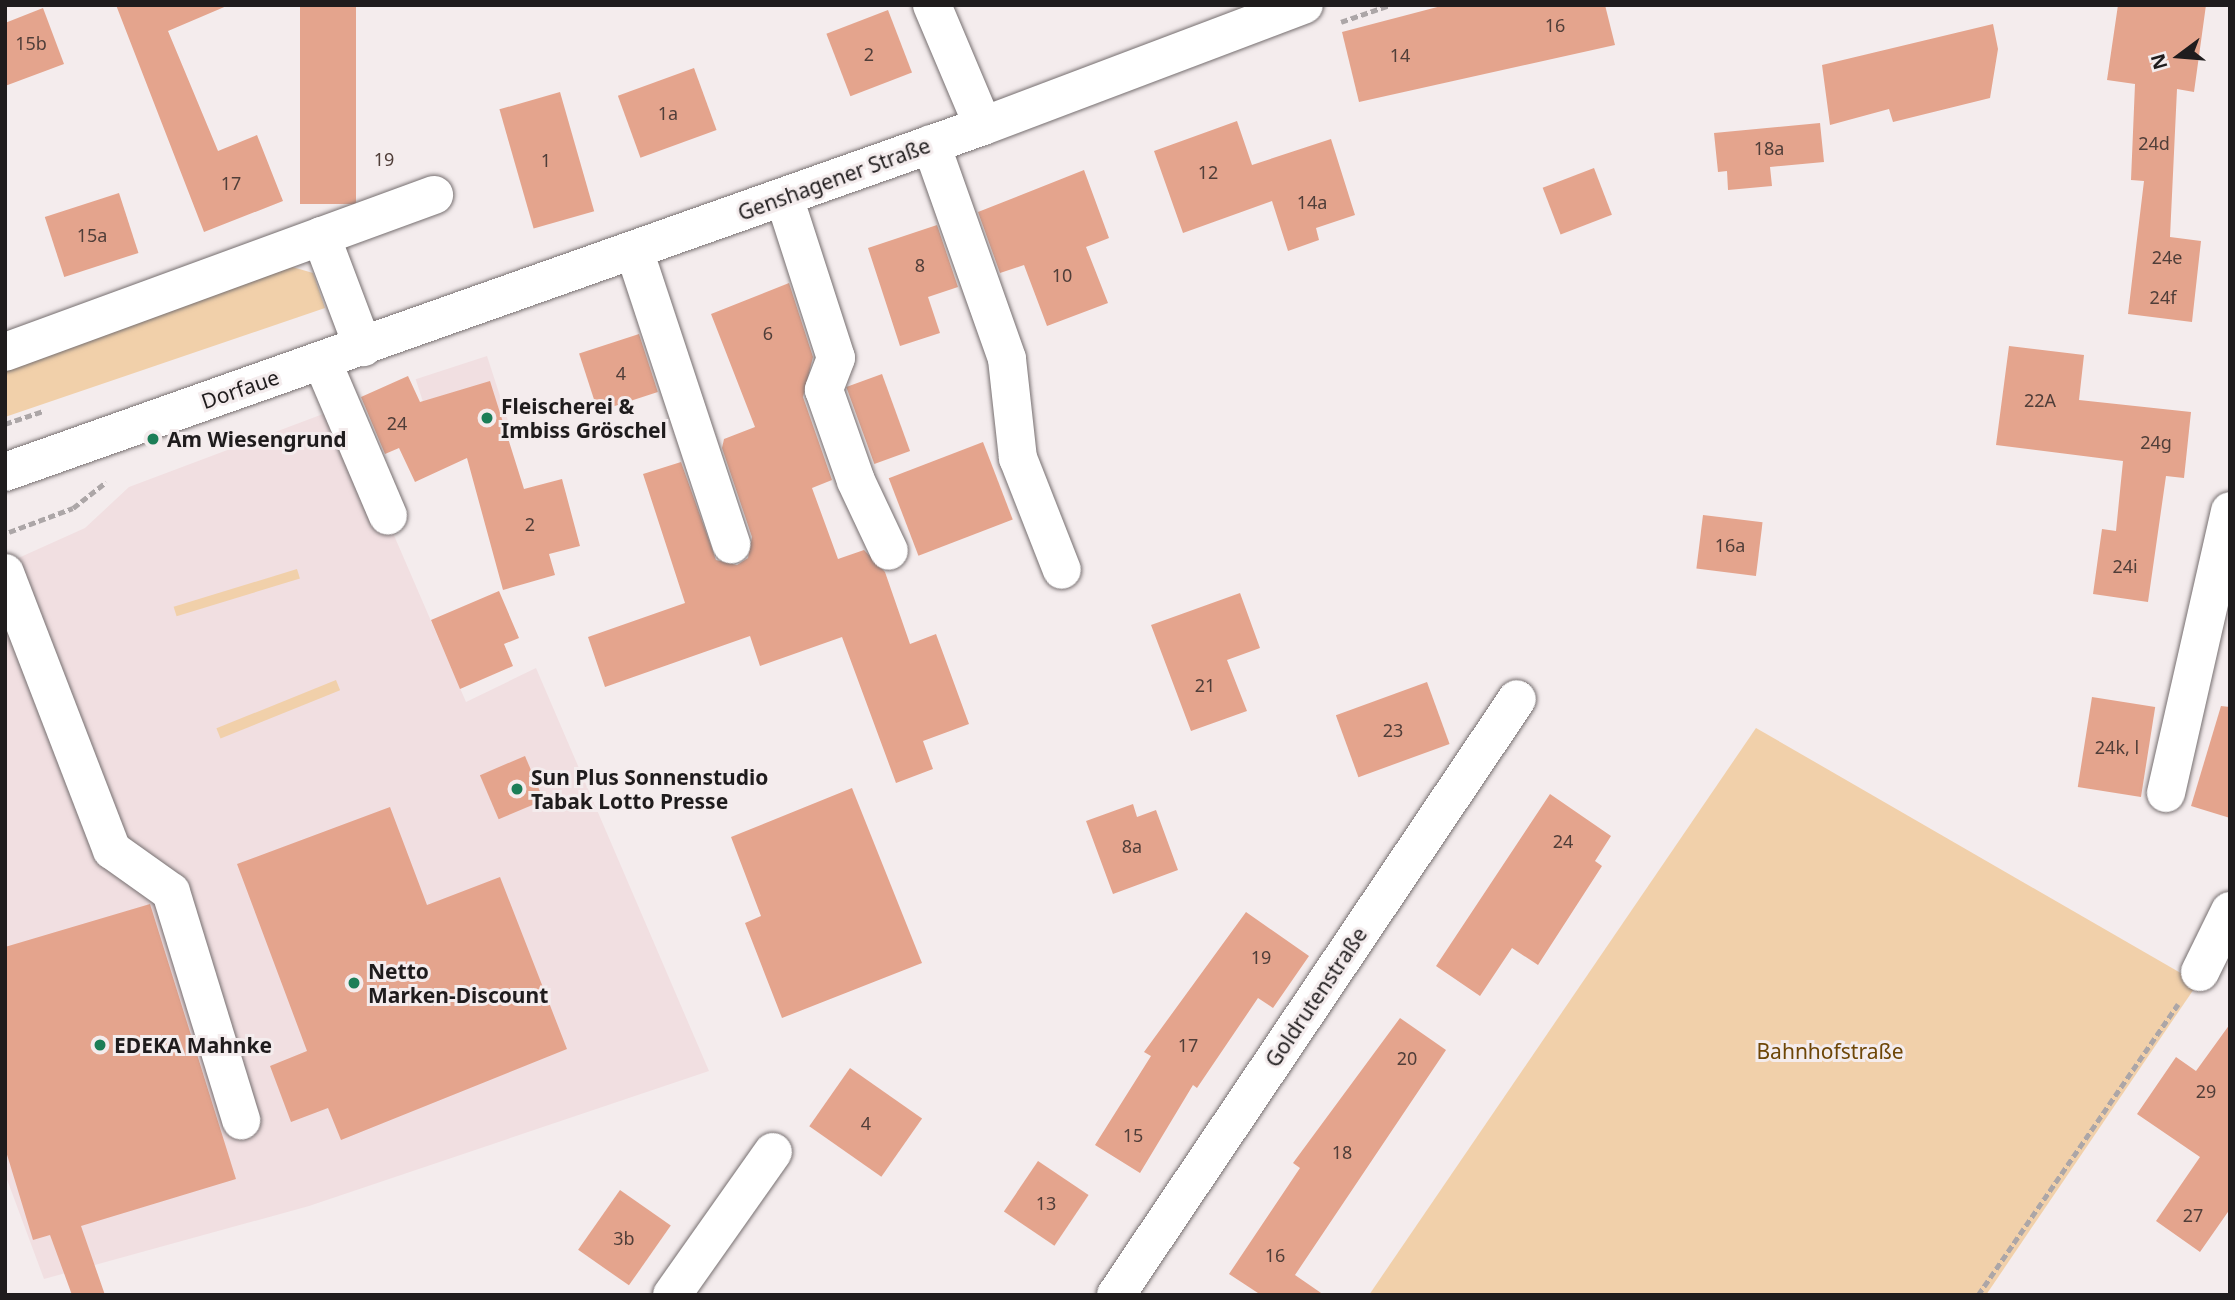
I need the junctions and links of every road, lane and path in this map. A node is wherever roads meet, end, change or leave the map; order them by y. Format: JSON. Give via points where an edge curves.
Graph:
{"nodes":[{"id":1,"x":932,"y":5,"type":"edge"},
{"id":2,"x":1303,"y":5,"type":"edge"},
{"id":3,"x":1259,"y":13,"type":"edge"},
{"id":4,"x":983,"y":126,"type":"junction"},
{"id":5,"x":931,"y":144,"type":"junction"},
{"id":6,"x":434,"y":195,"type":"dead end"},
{"id":7,"x":784,"y":197,"type":"junction"},
{"id":8,"x":321,"y":236,"type":"junction"},
{"id":9,"x":634,"y":250,"type":"junction"},
{"id":10,"x":363,"y":347,"type":"junction"},
{"id":11,"x":5,"y":352,"type":"edge"},
{"id":12,"x":322,"y":361,"type":"junction"},
{"id":13,"x":5,"y":472,"type":"edge"},
{"id":14,"x":2230,"y":511,"type":"edge"},
{"id":15,"x":388,"y":516,"type":"dead end"},
{"id":16,"x":731,"y":544,"type":"dead end"},
{"id":17,"x":889,"y":551,"type":"dead end"},
{"id":18,"x":1062,"y":570,"type":"dead end"},
{"id":19,"x":5,"y":573,"type":"edge"},
{"id":20,"x":1517,"y":699,"type":"dead end"},
{"id":21,"x":2166,"y":793,"type":"dead end"},
{"id":22,"x":2227,"y":928,"type":"edge"},
{"id":23,"x":2191,"y":984,"type":"joint"},
{"id":24,"x":241,"y":1120,"type":"dead end"},
{"id":25,"x":773,"y":1152,"type":"dead end"},
{"id":26,"x":672,"y":1295,"type":"edge"},
{"id":27,"x":1116,"y":1295,"type":"edge"},
{"id":28,"x":1978,"y":1295,"type":"edge"}],
"edges":[{"from":1,"to":4,"type":"street"},
{"from":2,"to":3,"type":"street","name":"Genshagener Straße"},
{"from":3,"to":4,"type":"street","name":"Genshagener Straße"},
{"from":4,"to":5,"type":"street","name":"Genshagener Straße"},
{"from":5,"to":7,"type":"street","name":"Genshagener Straße"},
{"from":5,"to":18,"type":"street","via":[[1007,359],[1018,458]]},
{"from":6,"to":8,"type":"street"},
{"from":7,"to":9,"type":"street","name":"Genshagener Straße"},
{"from":7,"to":17,"type":"street","via":[[836,358],[824,390],[856,481]]},
{"from":8,"to":10,"type":"street"},
{"from":8,"to":11,"type":"street"},
{"from":9,"to":10,"type":"street","name":"Genshagener Straße"},
{"from":9,"to":16,"type":"street"},
{"from":10,"to":12,"type":"street","name":"Dorfaue"},
{"from":12,"to":13,"type":"street","name":"Dorfaue"},
{"from":12,"to":15,"type":"street"},
{"from":14,"to":21,"type":"street"},
{"from":19,"to":24,"type":"street","via":[[112,850],[171,892]]},
{"from":20,"to":27,"type":"street","name":"Goldrutenstraße"},
{"from":22,"to":23,"type":"street"},
{"from":23,"to":28,"type":"path"},
{"from":25,"to":26,"type":"street"}]}
